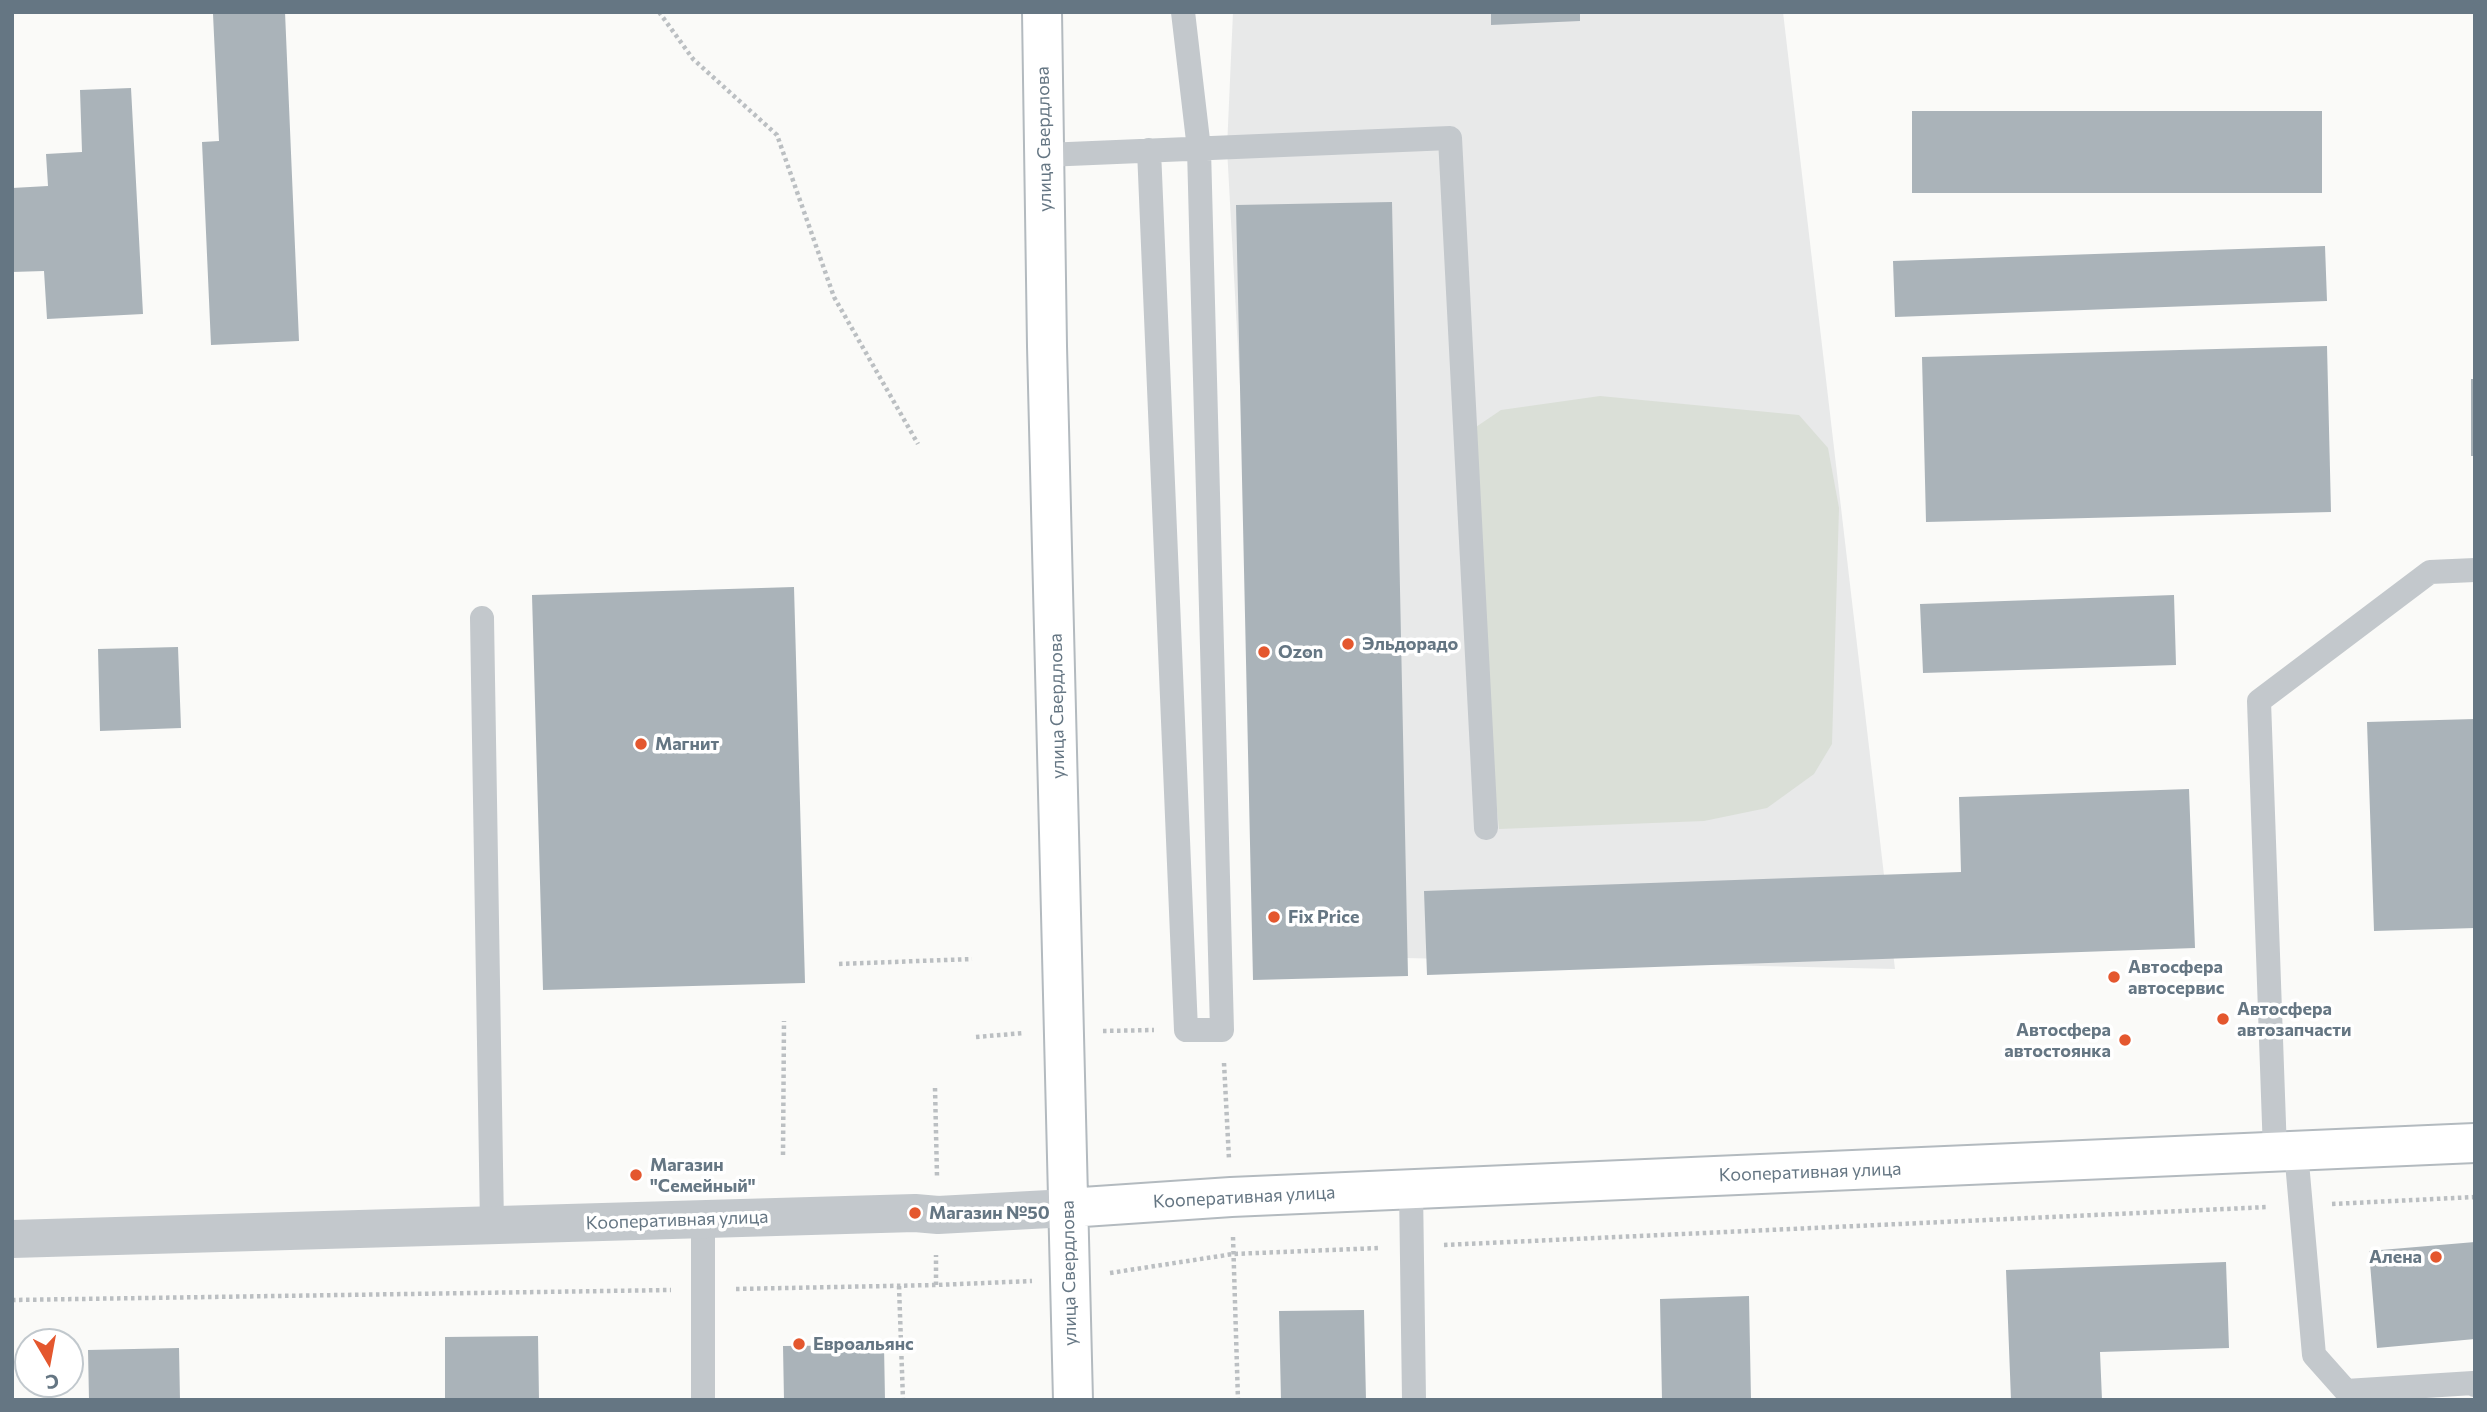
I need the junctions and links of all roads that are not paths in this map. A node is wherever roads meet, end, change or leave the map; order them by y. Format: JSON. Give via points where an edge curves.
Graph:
{"nodes":[{"id":1,"x":1042,"y":12,"type":"edge"},
{"id":2,"x":1183,"y":12,"type":"edge"},
{"id":3,"x":1199,"y":149,"type":"junction"},
{"id":4,"x":1149,"y":150,"type":"junction"},
{"id":5,"x":1045,"y":155,"type":"junction"},
{"id":6,"x":2475,"y":570,"type":"edge"},
{"id":7,"x":482,"y":618,"type":"dead end"},
{"id":8,"x":1486,"y":828,"type":"dead end"},
{"id":9,"x":2475,"y":1143,"type":"edge"},
{"id":10,"x":2286,"y":1151,"type":"junction"},
{"id":11,"x":1411,"y":1189,"type":"junction"},
{"id":12,"x":1068,"y":1208,"type":"junction"},
{"id":13,"x":703,"y":1219,"type":"junction"},
{"id":14,"x":492,"y":1225,"type":"junction"},
{"id":15,"x":12,"y":1239,"type":"edge"},
{"id":16,"x":2475,"y":1385,"type":"edge"},
{"id":17,"x":703,"y":1400,"type":"edge"},
{"id":18,"x":1073,"y":1400,"type":"edge"},
{"id":19,"x":1414,"y":1400,"type":"edge"}],
"edges":[{"from":1,"to":5,"type":"main road","name":"улица Свердлова"},
{"from":2,"to":3,"type":"lane"},
{"from":3,"to":4,"type":"lane"},
{"from":3,"to":4,"type":"lane","via":[[1223,1030],[1186,1030]]},
{"from":3,"to":8,"type":"lane","via":[[1450,138]]},
{"from":4,"to":5,"type":"lane"},
{"from":5,"to":12,"type":"main road","name":"улица Свердлова"},
{"from":6,"to":10,"type":"lane","via":[[2431,572],[2259,701]]},
{"from":7,"to":14,"type":"lane"},
{"from":9,"to":10,"type":"main road","name":"Кооперативная улица"},
{"from":10,"to":11,"type":"main road","name":"Кооперативная улица"},
{"from":10,"to":16,"type":"lane","via":[[2300,1206],[2314,1355],[2346,1391]]},
{"from":11,"to":12,"type":"main road","name":"Кооперативная улица"},
{"from":11,"to":19,"type":"lane"},
{"from":12,"to":13,"type":"street","name":"Кооперативная улица"},
{"from":12,"to":18,"type":"main road","name":"улица Свердлова"},
{"from":13,"to":14,"type":"street","name":"Кооперативная улица"},
{"from":13,"to":17,"type":"lane"},
{"from":14,"to":15,"type":"street","name":"Кооперативная улица"}]}
